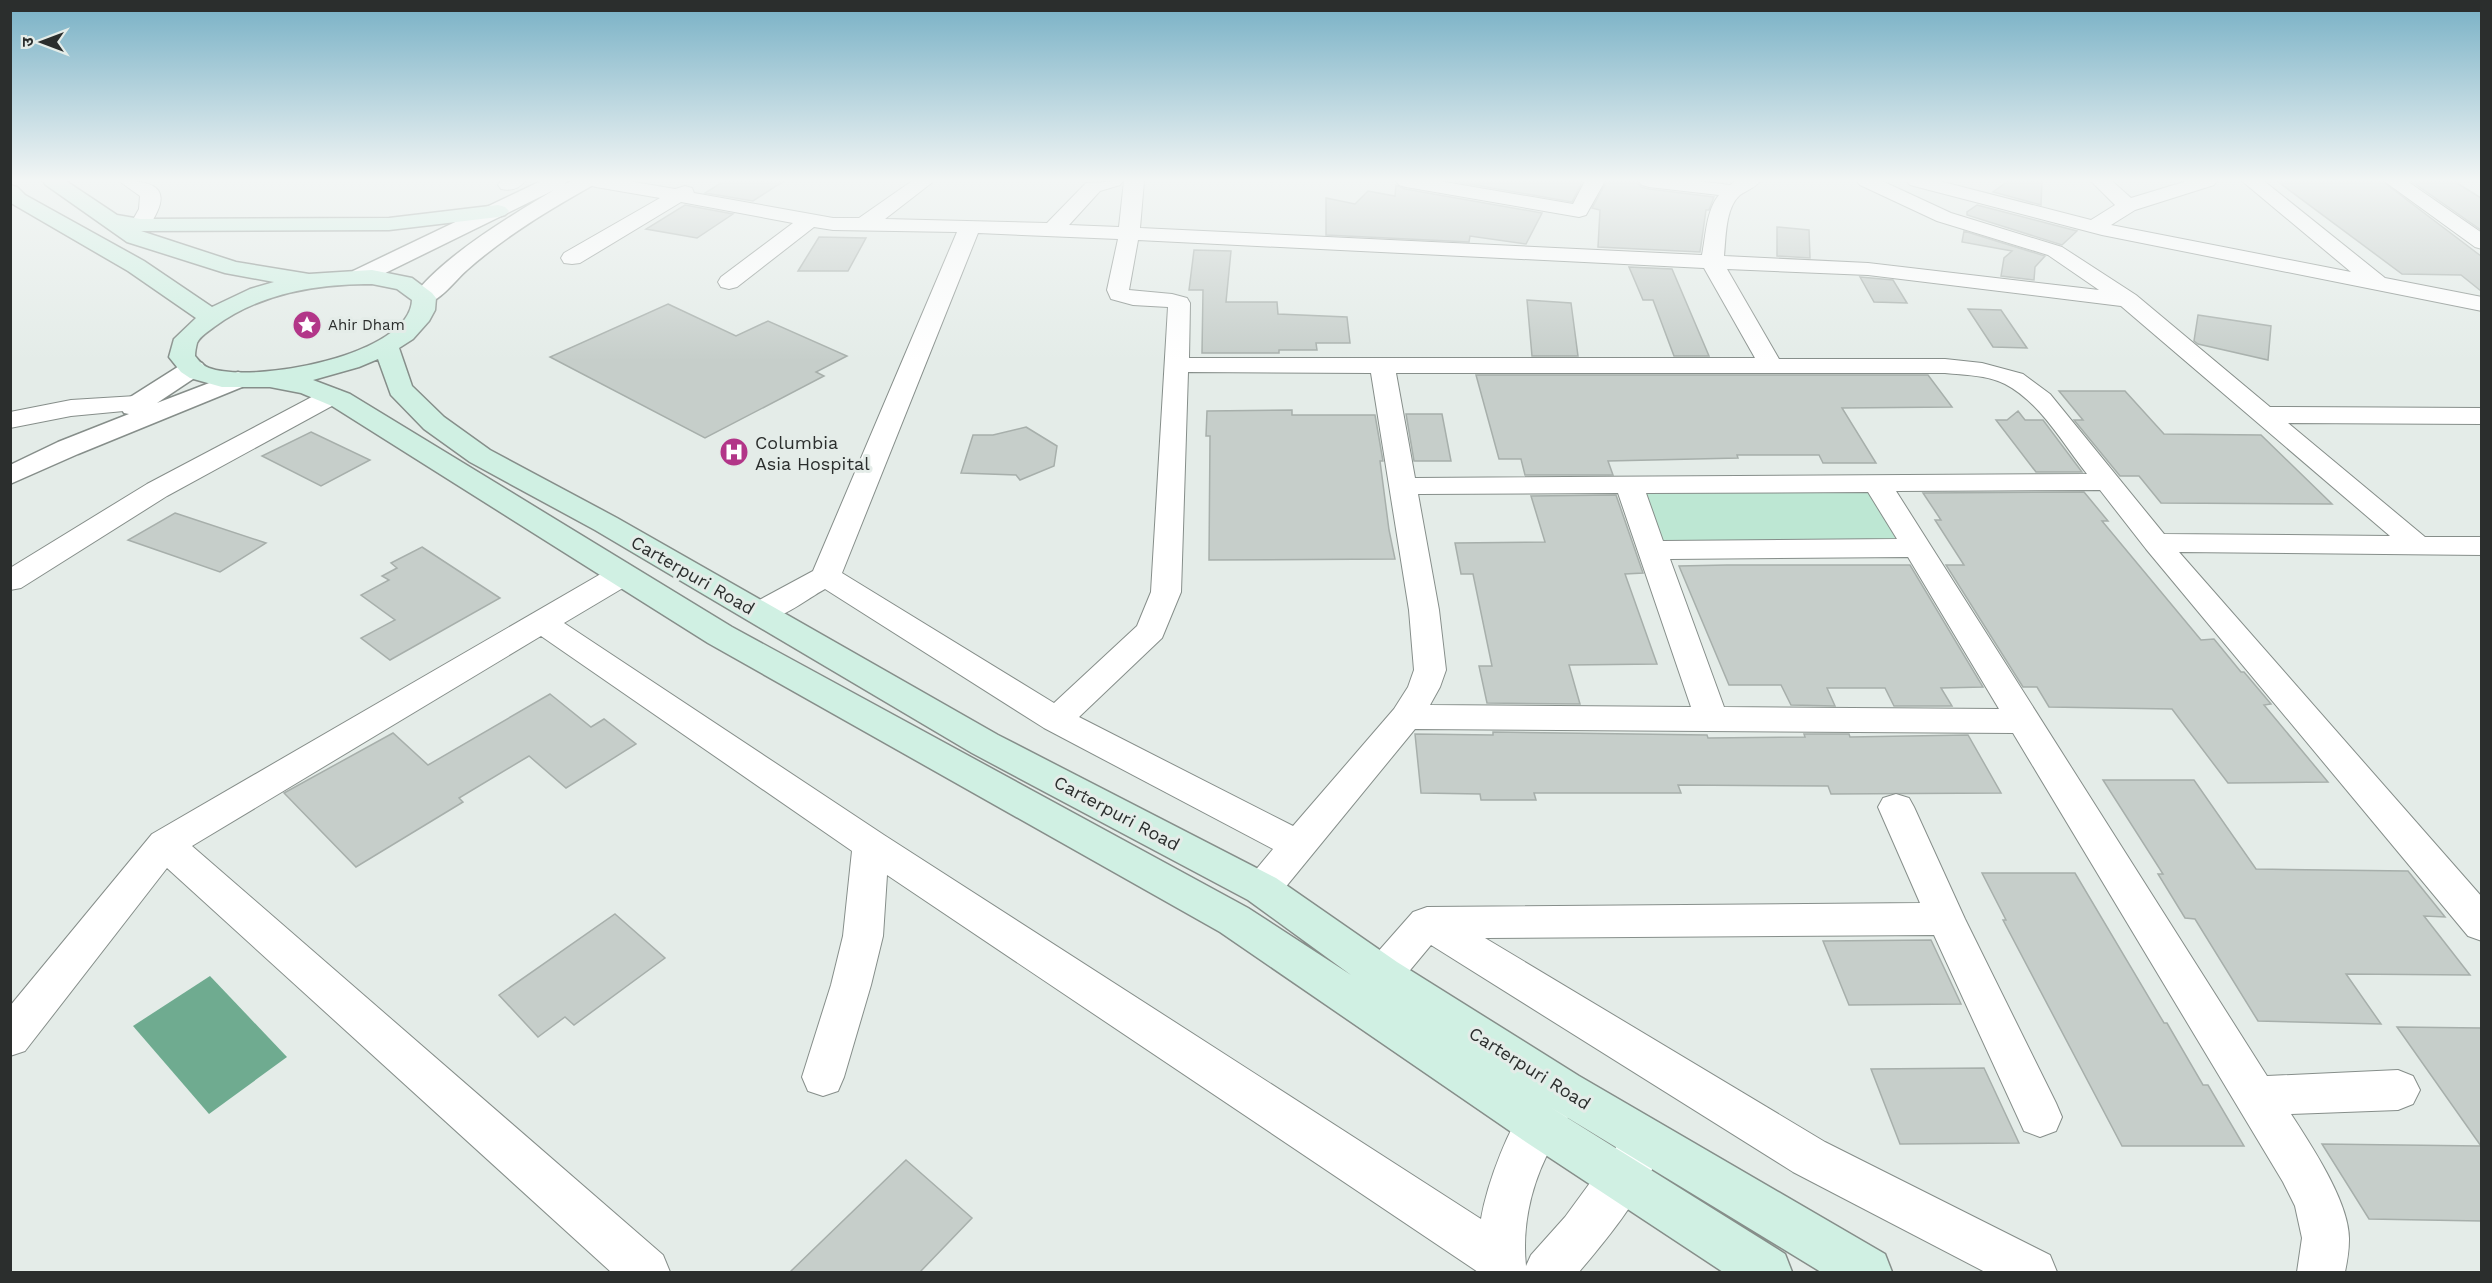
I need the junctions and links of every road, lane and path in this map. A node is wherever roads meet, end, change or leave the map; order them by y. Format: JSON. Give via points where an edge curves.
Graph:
{"nodes":[{"id":1,"x":91,"y":241,"type":"edge"},
{"id":2,"x":147,"y":241,"type":"edge"},
{"id":3,"x":435,"y":241,"type":"edge"},
{"id":4,"x":488,"y":241,"type":"edge"},
{"id":5,"x":601,"y":241,"type":"edge"},
{"id":6,"x":782,"y":241,"type":"edge"},
{"id":7,"x":964,"y":241,"type":"edge"},
{"id":8,"x":1127,"y":241,"type":"edge"},
{"id":9,"x":1272,"y":241,"type":"edge"},
{"id":10,"x":1715,"y":241,"type":"edge"},
{"id":11,"x":2022,"y":241,"type":"edge"},
{"id":12,"x":2164,"y":241,"type":"edge"},
{"id":13,"x":2326,"y":241,"type":"edge"},
{"id":14,"x":572,"y":258,"type":"dead end"},
{"id":15,"x":1712,"y":262,"type":"junction"},
{"id":16,"x":361,"y":276,"type":"junction"},
{"id":17,"x":313,"y":280,"type":"junction"},
{"id":18,"x":729,"y":282,"type":"dead end"},
{"id":19,"x":2378,"y":283,"type":"junction"},
{"id":20,"x":424,"y":298,"type":"junction"},
{"id":21,"x":2128,"y":300,"type":"junction"},
{"id":22,"x":2481,"y":304,"type":"edge"},
{"id":23,"x":211,"y":317,"type":"junction"},
{"id":24,"x":386,"y":346,"type":"junction"},
{"id":25,"x":1382,"y":364,"type":"junction"},
{"id":26,"x":1177,"y":365,"type":"junction"},
{"id":27,"x":1771,"y":366,"type":"junction"},
{"id":28,"x":193,"y":368,"type":"junction"},
{"id":29,"x":255,"y":380,"type":"junction"},
{"id":30,"x":332,"y":396,"type":"junction"},
{"id":31,"x":136,"y":404,"type":"junction"},
{"id":32,"x":2264,"y":415,"type":"junction"},
{"id":33,"x":2481,"y":416,"type":"edge"},
{"id":34,"x":10,"y":420,"type":"edge"},
{"id":35,"x":68,"y":448,"type":"junction"},
{"id":36,"x":10,"y":476,"type":"edge"},
{"id":37,"x":2107,"y":482,"type":"junction"},
{"id":38,"x":1878,"y":483,"type":"junction"},
{"id":39,"x":1629,"y":485,"type":"junction"},
{"id":40,"x":1402,"y":486,"type":"junction"},
{"id":41,"x":2156,"y":543,"type":"junction"},
{"id":42,"x":2417,"y":545,"type":"junction"},
{"id":43,"x":2481,"y":546,"type":"edge"},
{"id":44,"x":1918,"y":548,"type":"junction"},
{"id":45,"x":1652,"y":550,"type":"junction"},
{"id":46,"x":622,"y":575,"type":"junction"},
{"id":47,"x":826,"y":576,"type":"junction"},
{"id":48,"x":10,"y":581,"type":"edge"},
{"id":49,"x":759,"y":613,"type":"junction"},
{"id":50,"x":541,"y":622,"type":"junction"},
{"id":51,"x":1406,"y":717,"type":"junction"},
{"id":52,"x":1712,"y":719,"type":"junction"},
{"id":53,"x":1056,"y":720,"type":"junction"},
{"id":54,"x":2024,"y":721,"type":"junction"},
{"id":55,"x":1896,"y":807,"type":"dead end"},
{"id":56,"x":165,"y":844,"type":"junction"},
{"id":57,"x":871,"y":845,"type":"junction"},
{"id":58,"x":1299,"y":846,"type":"junction"},
{"id":59,"x":1262,"y":889,"type":"junction"},
{"id":60,"x":1946,"y":920,"type":"junction"},
{"id":61,"x":1427,"y":923,"type":"junction"},
{"id":62,"x":2481,"y":925,"type":"edge"},
{"id":63,"x":1382,"y":975,"type":"junction"},
{"id":64,"x":10,"y":1038,"type":"edge"},
{"id":65,"x":823,"y":1077,"type":"dead end"},
{"id":66,"x":2398,"y":1090,"type":"dead end"},
{"id":67,"x":2255,"y":1096,"type":"junction"},
{"id":68,"x":1551,"y":1107,"type":"junction"},
{"id":69,"x":2040,"y":1117,"type":"dead end"},
{"id":70,"x":1645,"y":1139,"type":"junction"},
{"id":71,"x":1622,"y":1178,"type":"junction"},
{"id":72,"x":1502,"y":1266,"type":"edge"},
{"id":73,"x":646,"y":1272,"type":"edge"},
{"id":74,"x":1548,"y":1272,"type":"edge"},
{"id":75,"x":1767,"y":1272,"type":"edge"},
{"id":76,"x":1867,"y":1272,"type":"edge"},
{"id":77,"x":2033,"y":1272,"type":"edge"},
{"id":78,"x":2320,"y":1272,"type":"edge"}],
"edges":[{"from":1,"to":23,"type":"main road"},
{"from":2,"to":17,"type":"main road","via":[[233,268]]},
{"from":3,"to":16,"type":"street"},
{"from":4,"to":20,"type":"street"},
{"from":5,"to":14,"type":"street"},
{"from":6,"to":18,"type":"street"},
{"from":7,"to":47,"type":"street"},
{"from":8,"to":26,"type":"street","via":[[1119,294],[1179,303]]},
{"from":9,"to":15,"type":"street"},
{"from":10,"to":15,"type":"street"},
{"from":11,"to":21,"type":"street","via":[[2073,261]]},
{"from":12,"to":19,"type":"street"},
{"from":13,"to":19,"type":"street"},
{"from":15,"to":21,"type":"street","via":[[1888,271]]},
{"from":15,"to":27,"type":"street"},
{"from":16,"to":17,"type":"main road"},
{"from":16,"to":20,"type":"main road","via":[[404,283]]},
{"from":17,"to":23,"type":"main road","via":[[243,300]]},
{"from":19,"to":22,"type":"street"},
{"from":20,"to":24,"type":"main road","via":[[423,314],[405,334]]},
{"from":21,"to":32,"type":"street"},
{"from":23,"to":28,"type":"main road","via":[[187,339],[182,357]]},
{"from":24,"to":29,"type":"main road","via":[[314,373]]},
{"from":24,"to":49,"type":"main road","name":"Carterpuri Road","via":[[400,389],[434,423],[480,456]]},
{"from":25,"to":26,"type":"street"},
{"from":25,"to":27,"type":"street"},
{"from":25,"to":40,"type":"street"},
{"from":26,"to":53,"type":"street","via":[[1166,592],[1151,632]]},
{"from":27,"to":37,"type":"street","via":[[1945,366],[1982,369],[2014,379],[2041,399]]},
{"from":28,"to":29,"type":"main road","via":[[212,378]]},
{"from":28,"to":31,"type":"street"},
{"from":29,"to":30,"type":"main road","name":"Carterpuri Road","via":[[308,387]]},
{"from":29,"to":35,"type":"street"},
{"from":30,"to":46,"type":"main road","name":"Carterpuri Road"},
{"from":30,"to":48,"type":"street","via":[[157,490]]},
{"from":31,"to":34,"type":"street","via":[[71,408]]},
{"from":31,"to":35,"type":"street"},
{"from":32,"to":33,"type":"street"},
{"from":32,"to":42,"type":"street"},
{"from":35,"to":36,"type":"street"},
{"from":37,"to":38,"type":"street"},
{"from":37,"to":41,"type":"street"},
{"from":38,"to":39,"type":"street"},
{"from":38,"to":44,"type":"street"},
{"from":39,"to":40,"type":"street"},
{"from":39,"to":45,"type":"street"},
{"from":40,"to":51,"type":"street","via":[[1424,610],[1430,670]]},
{"from":41,"to":42,"type":"street"},
{"from":41,"to":62,"type":"street"},
{"from":42,"to":43,"type":"street"},
{"from":44,"to":45,"type":"street"},
{"from":44,"to":54,"type":"street"},
{"from":45,"to":52,"type":"street"},
{"from":46,"to":50,"type":"street"},
{"from":46,"to":68,"type":"main road","name":"Carterpuri Road","via":[[720,635],[1234,920]]},
{"from":47,"to":49,"type":"street"},
{"from":47,"to":53,"type":"street"},
{"from":49,"to":59,"type":"main road","name":"Carterpuri Road","via":[[985,744]]},
{"from":50,"to":56,"type":"street"},
{"from":50,"to":57,"type":"street"},
{"from":51,"to":52,"type":"street"},
{"from":51,"to":58,"type":"street"},
{"from":52,"to":54,"type":"street"},
{"from":53,"to":58,"type":"street"},
{"from":54,"to":67,"type":"street"},
{"from":55,"to":60,"type":"street"},
{"from":56,"to":64,"type":"street"},
{"from":56,"to":73,"type":"street"},
{"from":57,"to":65,"type":"street","via":[[863,936]]},
{"from":57,"to":72,"type":"street"},
{"from":58,"to":59,"type":"street"},
{"from":59,"to":63,"type":"main road","name":"Carterpuri Road"},
{"from":60,"to":61,"type":"street"},
{"from":60,"to":69,"type":"street"},
{"from":61,"to":63,"type":"street"},
{"from":61,"to":77,"type":"street","via":[[1809,1157]]},
{"from":63,"to":68,"type":"main road","name":"Carterpuri Road"},
{"from":66,"to":67,"type":"street"},
{"from":67,"to":78,"type":"street","via":[[2317,1202],[2326,1238]]},
{"from":68,"to":70,"type":"main road","name":"Carterpuri Road"},
{"from":68,"to":71,"type":"main road","name":"Carterpuri Road"},
{"from":68,"to":72,"type":"street","via":[[1522,1157],[1505,1213]]},
{"from":70,"to":71,"type":"street"},
{"from":70,"to":76,"type":"main road","name":"Carterpuri Road"},
{"from":71,"to":74,"type":"street"},
{"from":71,"to":75,"type":"main road","name":"Carterpuri Road"}]}
